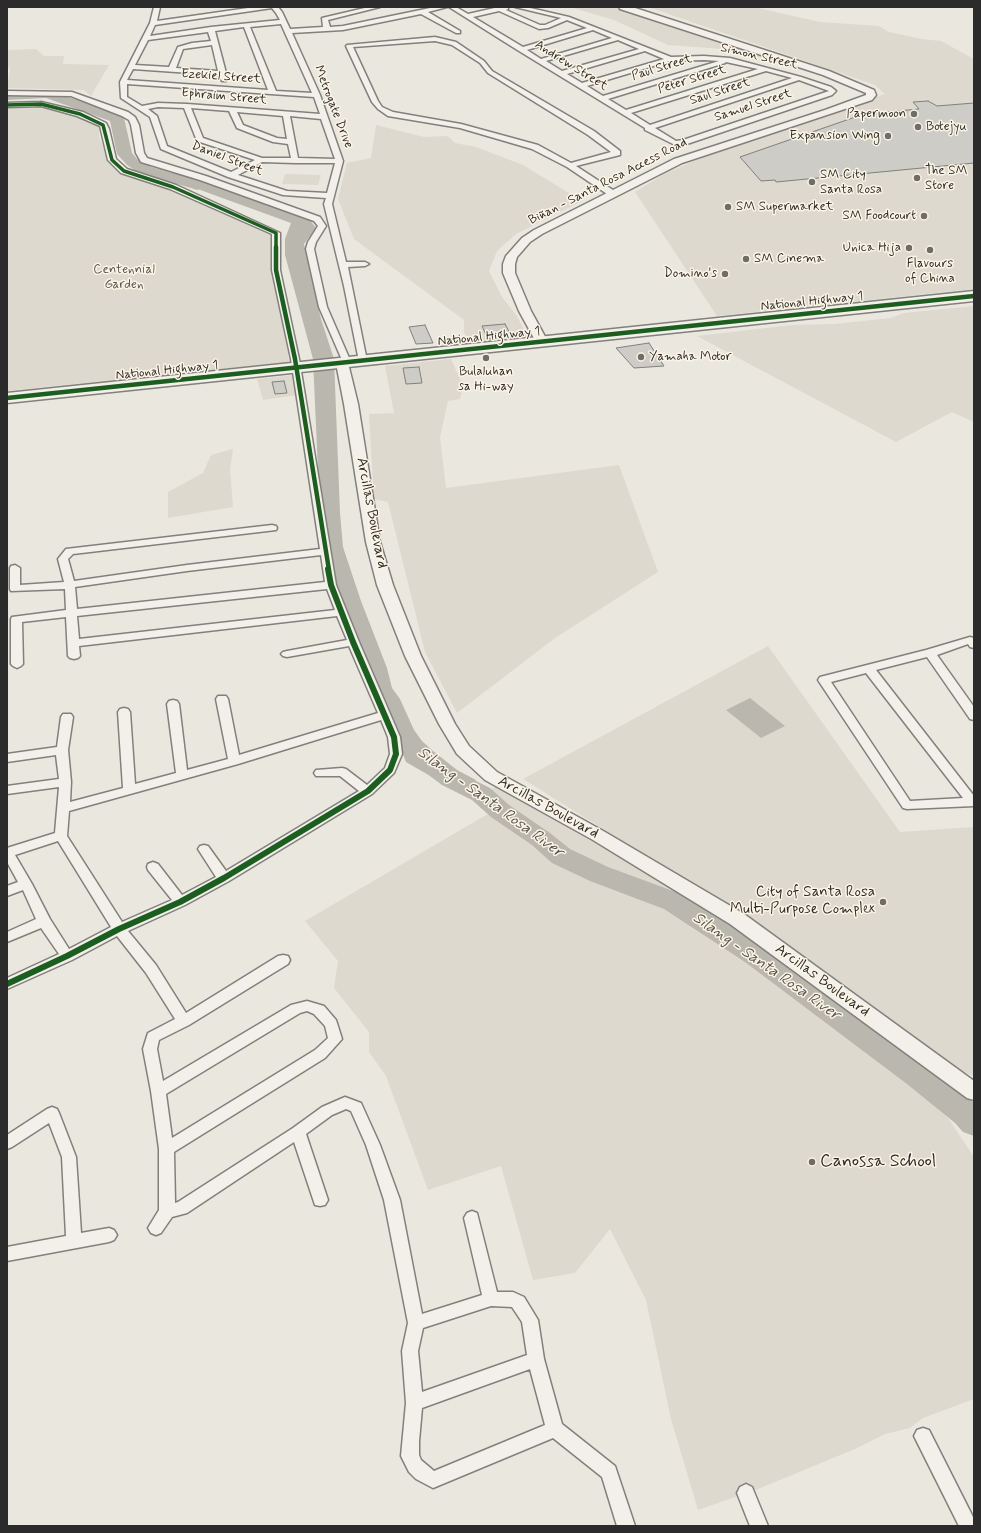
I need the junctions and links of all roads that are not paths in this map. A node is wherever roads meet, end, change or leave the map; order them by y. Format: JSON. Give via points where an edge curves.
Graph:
{"nodes":[{"id":1,"x":158,"y":7,"type":"edge"},
{"id":2,"x":269,"y":7,"type":"edge"},
{"id":3,"x":274,"y":7,"type":"edge"},
{"id":4,"x":377,"y":7,"type":"edge"},
{"id":5,"x":444,"y":7,"type":"edge"},
{"id":6,"x":452,"y":7,"type":"edge"},
{"id":7,"x":509,"y":7,"type":"edge"},
{"id":8,"x":518,"y":7,"type":"edge"},
{"id":9,"x":623,"y":7,"type":"edge"},
{"id":10,"x":630,"y":7,"type":"edge"},
{"id":11,"x":231,"y":9,"type":"edge"},
{"id":12,"x":499,"y":9,"type":"junction"},
{"id":13,"x":423,"y":12,"type":"junction"},
{"id":14,"x":468,"y":16,"type":"junction"},
{"id":15,"x":567,"y":18,"type":"junction"},
{"id":16,"x":284,"y":22,"type":"junction"},
{"id":17,"x":153,"y":23,"type":"junction"},
{"id":18,"x":246,"y":25,"type":"junction"},
{"id":19,"x":594,"y":28,"type":"junction"},
{"id":20,"x":211,"y":29,"type":"junction"},
{"id":21,"x":327,"y":29,"type":"junction"},
{"id":22,"x":288,"y":31,"type":"junction"},
{"id":23,"x":458,"y":32,"type":"dead end"},
{"id":24,"x":146,"y":38,"type":"junction"},
{"id":25,"x":619,"y":38,"type":"junction"},
{"id":26,"x":214,"y":44,"type":"junction"},
{"id":27,"x":754,"y":48,"type":"junction"},
{"id":28,"x":521,"y":50,"type":"junction"},
{"id":29,"x":643,"y":50,"type":"junction"},
{"id":30,"x":670,"y":59,"type":"junction"},
{"id":31,"x":730,"y":60,"type":"junction"},
{"id":32,"x":540,"y":61,"type":"junction"},
{"id":33,"x":132,"y":67,"type":"junction"},
{"id":34,"x":172,"y":69,"type":"junction"},
{"id":35,"x":766,"y":69,"type":"junction"},
{"id":36,"x":223,"y":73,"type":"junction"},
{"id":37,"x":560,"y":74,"type":"junction"},
{"id":38,"x":799,"y":78,"type":"junction"},
{"id":39,"x":124,"y":82,"type":"junction"},
{"id":40,"x":580,"y":86,"type":"junction"},
{"id":41,"x":225,"y":90,"type":"junction"},
{"id":42,"x":833,"y":91,"type":"joint"},
{"id":43,"x":7,"y":93,"type":"edge"},
{"id":44,"x":272,"y":93,"type":"junction"},
{"id":45,"x":317,"y":94,"type":"junction"},
{"id":46,"x":602,"y":99,"type":"junction"},
{"id":47,"x":7,"y":105,"type":"edge"},
{"id":48,"x":187,"y":106,"type":"junction"},
{"id":49,"x":141,"y":108,"type":"junction"},
{"id":50,"x":232,"y":110,"type":"junction"},
{"id":51,"x":624,"y":113,"type":"junction"},
{"id":52,"x":286,"y":114,"type":"junction"},
{"id":53,"x":325,"y":117,"type":"junction"},
{"id":54,"x":648,"y":128,"type":"junction"},
{"id":55,"x":292,"y":142,"type":"junction"},
{"id":56,"x":679,"y":143,"type":"joint"},
{"id":57,"x":610,"y":147,"type":"junction"},
{"id":58,"x":261,"y":160,"type":"junction"},
{"id":59,"x":561,"y":160,"type":"junction"},
{"id":60,"x":295,"y":161,"type":"junction"},
{"id":61,"x":339,"y":161,"type":"junction"},
{"id":62,"x":570,"y":165,"type":"junction"},
{"id":63,"x":231,"y":175,"type":"junction"},
{"id":64,"x":613,"y":194,"type":"junction"},
{"id":65,"x":330,"y":196,"type":"junction"},
{"id":66,"x":365,"y":264,"type":"dead end"},
{"id":67,"x":343,"y":265,"type":"junction"},
{"id":68,"x":974,"y":296,"type":"edge"},
{"id":69,"x":542,"y":342,"type":"junction"},
{"id":70,"x":351,"y":362,"type":"junction"},
{"id":71,"x":297,"y":368,"type":"junction"},
{"id":72,"x":7,"y":398,"type":"edge"},
{"id":73,"x":272,"y":528,"type":"dead end"},
{"id":74,"x":326,"y":551,"type":"junction"},
{"id":75,"x":15,"y":568,"type":"dead end"},
{"id":76,"x":331,"y":584,"type":"junction"},
{"id":77,"x":70,"y":585,"type":"junction"},
{"id":78,"x":72,"y":612,"type":"junction"},
{"id":79,"x":342,"y":612,"type":"junction"},
{"id":80,"x":352,"y":642,"type":"junction"},
{"id":81,"x":74,"y":643,"type":"junction"},
{"id":82,"x":974,"y":645,"type":"edge"},
{"id":83,"x":930,"y":653,"type":"junction"},
{"id":84,"x":287,"y":654,"type":"dead end"},
{"id":85,"x":74,"y":656,"type":"dead end"},
{"id":86,"x":17,"y":664,"type":"dead end"},
{"id":87,"x":869,"y":669,"type":"junction"},
{"id":88,"x":222,"y":699,"type":"dead end"},
{"id":89,"x":173,"y":704,"type":"dead end"},
{"id":90,"x":124,"y":712,"type":"dead end"},
{"id":91,"x":385,"y":715,"type":"junction"},
{"id":92,"x":974,"y":716,"type":"edge"},
{"id":93,"x":67,"y":718,"type":"dead end"},
{"id":94,"x":62,"y":750,"type":"junction"},
{"id":95,"x":7,"y":758,"type":"edge"},
{"id":96,"x":234,"y":761,"type":"junction"},
{"id":97,"x":320,"y":773,"type":"dead end"},
{"id":98,"x":182,"y":776,"type":"junction"},
{"id":99,"x":65,"y":782,"type":"junction"},
{"id":100,"x":7,"y":790,"type":"edge"},
{"id":101,"x":129,"y":791,"type":"junction"},
{"id":102,"x":368,"y":791,"type":"junction"},
{"id":103,"x":973,"y":802,"type":"edge"},
{"id":104,"x":64,"y":808,"type":"junction"},
{"id":105,"x":61,"y":836,"type":"junction"},
{"id":106,"x":204,"y":849,"type":"dead end"},
{"id":107,"x":7,"y":853,"type":"edge"},
{"id":108,"x":153,"y":867,"type":"dead end"},
{"id":109,"x":224,"y":878,"type":"junction"},
{"id":110,"x":26,"y":884,"type":"junction"},
{"id":111,"x":7,"y":891,"type":"edge"},
{"id":112,"x":180,"y":902,"type":"junction"},
{"id":113,"x":44,"y":921,"type":"junction"},
{"id":114,"x":119,"y":929,"type":"junction"},
{"id":115,"x":7,"y":937,"type":"edge"},
{"id":116,"x":67,"y":956,"type":"junction"},
{"id":117,"x":283,"y":960,"type":"dead end"},
{"id":118,"x":7,"y":984,"type":"edge"},
{"id":119,"x":184,"y":1021,"type":"junction"},
{"id":120,"x":158,"y":1091,"type":"junction"},
{"id":121,"x":974,"y":1092,"type":"edge"},
{"id":122,"x":298,"y":1132,"type":"junction"},
{"id":123,"x":7,"y":1143,"type":"edge"},
{"id":124,"x":166,"y":1149,"type":"junction"},
{"id":125,"x":320,"y":1200,"type":"dead end"},
{"id":126,"x":167,"y":1211,"type":"junction"},
{"id":127,"x":472,"y":1218,"type":"dead end"},
{"id":128,"x":156,"y":1228,"type":"dead end"},
{"id":129,"x":109,"y":1235,"type":"dead end"},
{"id":130,"x":74,"y":1240,"type":"junction"},
{"id":131,"x":7,"y":1254,"type":"edge"},
{"id":132,"x":491,"y":1299,"type":"junction"},
{"id":133,"x":416,"y":1323,"type":"junction"},
{"id":134,"x":536,"y":1359,"type":"junction"},
{"id":135,"x":414,"y":1403,"type":"junction"},
{"id":136,"x":554,"y":1429,"type":"junction"},
{"id":137,"x":923,"y":1436,"type":"dead end"},
{"id":138,"x":746,"y":1493,"type":"dead end"},
{"id":139,"x":626,"y":1526,"type":"edge"},
{"id":140,"x":759,"y":1526,"type":"edge"},
{"id":141,"x":968,"y":1526,"type":"edge"}],
"edges":[{"from":1,"to":17,"type":"street"},
{"from":2,"to":11,"type":"street"},
{"from":3,"to":16,"type":"street","name":"Metrogate Drive"},
{"from":4,"to":21,"type":"street","via":[[324,19]]},
{"from":5,"to":13,"type":"street"},
{"from":6,"to":14,"type":"street","name":"Andrew Street"},
{"from":7,"to":12,"type":"street"},
{"from":8,"to":15,"type":"street","name":"Simon Street"},
{"from":9,"to":27,"type":"main road","name":"Biñan - Santa Rosa Access Road"},
{"from":10,"to":27,"type":"main road","name":"Biñan - Santa Rosa Access Road"},
{"from":11,"to":17,"type":"street"},
{"from":12,"to":14,"type":"street"},
{"from":12,"to":15,"type":"street","via":[[539,28]]},
{"from":13,"to":21,"type":"street"},
{"from":13,"to":23,"type":"street"},
{"from":14,"to":28,"type":"street","name":"Andrew Street"},
{"from":15,"to":19,"type":"street","name":"Simon Street"},
{"from":16,"to":18,"type":"street"},
{"from":16,"to":22,"type":"street","name":"Metrogate Drive"},
{"from":17,"to":24,"type":"street"},
{"from":18,"to":20,"type":"street"},
{"from":18,"to":44,"type":"street"},
{"from":19,"to":25,"type":"street","name":"Simon Street"},
{"from":19,"to":28,"type":"street"},
{"from":20,"to":24,"type":"street"},
{"from":20,"to":26,"type":"street"},
{"from":21,"to":22,"type":"street"},
{"from":22,"to":45,"type":"street","name":"Metrogate Drive"},
{"from":24,"to":33,"type":"street"},
{"from":25,"to":29,"type":"street","name":"Simon Street"},
{"from":25,"to":32,"type":"street"},
{"from":26,"to":34,"type":"street","via":[[180,48]]},
{"from":26,"to":36,"type":"street"},
{"from":27,"to":64,"type":"main road","name":"Biñan - Santa Rosa Access Road","via":[[866,86],[877,91],[880,96],[878,101],[872,105],[836,110],[696,154]]},
{"from":28,"to":32,"type":"street","name":"Andrew Street"},
{"from":29,"to":30,"type":"street","name":"Simon Street"},
{"from":29,"to":37,"type":"street"},
{"from":30,"to":31,"type":"street","name":"Simon Street"},
{"from":30,"to":40,"type":"street"},
{"from":31,"to":35,"type":"street","name":"Simon Street"},
{"from":31,"to":46,"type":"street","name":"Paul Street"},
{"from":32,"to":37,"type":"street","name":"Andrew Street"},
{"from":33,"to":34,"type":"street"},
{"from":33,"to":39,"type":"street"},
{"from":34,"to":36,"type":"street"},
{"from":35,"to":38,"type":"street","name":"Simon Street"},
{"from":35,"to":51,"type":"street","name":"Peter Street"},
{"from":36,"to":41,"type":"street"},
{"from":37,"to":40,"type":"street","name":"Andrew Street"},
{"from":38,"to":42,"type":"street","name":"Simon Street"},
{"from":38,"to":54,"type":"street","name":"Saul Street"},
{"from":39,"to":41,"type":"street","name":"Ezekiel Street"},
{"from":39,"to":49,"type":"street","via":[[124,98]]},
{"from":40,"to":46,"type":"street","name":"Andrew Street"},
{"from":41,"to":44,"type":"street","name":"Ezekiel Street"},
{"from":42,"to":56,"type":"street","name":"Samuel Street"},
{"from":43,"to":70,"type":"street","via":[[72,94],[125,114],[135,124],[140,153],[144,160],[203,178],[317,220],[322,226],[310,249],[323,308]]},
{"from":44,"to":45,"type":"street","name":"Ezekiel Street"},
{"from":45,"to":53,"type":"street","name":"Metrogate Drive"},
{"from":46,"to":51,"type":"street","name":"Andrew Street"},
{"from":47,"to":71,"type":"street","via":[[41,104],[80,114],[103,125],[112,160],[124,171],[173,187],[274,231],[276,270]]},
{"from":48,"to":49,"type":"street","name":"Ephraim Street","via":[[158,105]]},
{"from":48,"to":50,"type":"street","name":"Ephraim Street"},
{"from":48,"to":58,"type":"street","via":[[200,139]]},
{"from":49,"to":63,"type":"street","name":"Daniel Street","via":[[153,116],[164,147]]},
{"from":50,"to":52,"type":"street","name":"Ephraim Street"},
{"from":50,"to":55,"type":"street","via":[[240,126],[276,140]]},
{"from":51,"to":54,"type":"street","name":"Andrew Street"},
{"from":52,"to":53,"type":"street","name":"Ephraim Street"},
{"from":52,"to":55,"type":"street"},
{"from":53,"to":61,"type":"street","name":"Metrogate Drive"},
{"from":54,"to":56,"type":"street","name":"Andrew Street","via":[[671,142]]},
{"from":55,"to":60,"type":"street"},
{"from":57,"to":59,"type":"street"},
{"from":57,"to":59,"type":"street","via":[[490,72],[482,62],[454,43],[435,39],[349,46],[375,102],[391,114],[485,132],[535,147]]},
{"from":57,"to":62,"type":"street","via":[[617,153]]},
{"from":58,"to":60,"type":"street"},
{"from":58,"to":63,"type":"street"},
{"from":59,"to":62,"type":"street"},
{"from":60,"to":61,"type":"street"},
{"from":61,"to":65,"type":"street","name":"Metrogate Drive"},
{"from":62,"to":64,"type":"street"},
{"from":63,"to":65,"type":"street","name":"Daniel Street","via":[[286,193]]},
{"from":64,"to":69,"type":"main road","name":"Biñan - Santa Rosa Access Road","via":[[538,232],[519,246],[512,256],[509,273]]},
{"from":65,"to":67,"type":"street","name":"Metrogate Drive","via":[[328,204]]},
{"from":66,"to":67,"type":"street"},
{"from":67,"to":70,"type":"street","name":"Metrogate Drive"},
{"from":68,"to":69,"type":"highway","name":"National Highway 1"},
{"from":69,"to":70,"type":"highway","name":"National Highway 1"},
{"from":70,"to":71,"type":"highway","name":"National Highway 1"},
{"from":70,"to":121,"type":"main road","name":"Arcillas Boulevard","via":[[351,404],[373,542],[413,656],[446,724],[463,750],[491,776],[600,836],[737,920]]},
{"from":71,"to":72,"type":"highway","name":"National Highway 1"},
{"from":71,"to":74,"type":"street"},
{"from":73,"to":77,"type":"street","via":[[70,551],[63,559]]},
{"from":74,"to":76,"type":"street"},
{"from":74,"to":77,"type":"street"},
{"from":75,"to":77,"type":"street","via":[[15,589]]},
{"from":76,"to":78,"type":"street"},
{"from":76,"to":79,"type":"street"},
{"from":77,"to":78,"type":"street"},
{"from":78,"to":81,"type":"street"},
{"from":78,"to":86,"type":"street","via":[[16,619]]},
{"from":79,"to":80,"type":"street"},
{"from":79,"to":81,"type":"street"},
{"from":80,"to":84,"type":"street"},
{"from":80,"to":91,"type":"street"},
{"from":81,"to":85,"type":"street"},
{"from":82,"to":83,"type":"street","via":[[970,640]]},
{"from":83,"to":87,"type":"street"},
{"from":83,"to":92,"type":"street"},
{"from":87,"to":103,"type":"street"},
{"from":87,"to":103,"type":"street","via":[[824,680],[907,805]]},
{"from":88,"to":96,"type":"street"},
{"from":89,"to":98,"type":"street"},
{"from":90,"to":101,"type":"street"},
{"from":91,"to":96,"type":"street"},
{"from":91,"to":102,"type":"street","via":[[394,737],[396,754],[390,770]]},
{"from":93,"to":94,"type":"street"},
{"from":94,"to":95,"type":"street"},
{"from":94,"to":99,"type":"street"},
{"from":96,"to":98,"type":"street"},
{"from":97,"to":102,"type":"street","via":[[342,772]]},
{"from":98,"to":101,"type":"street"},
{"from":99,"to":100,"type":"street"},
{"from":99,"to":104,"type":"street"},
{"from":101,"to":104,"type":"street"},
{"from":102,"to":109,"type":"street"},
{"from":104,"to":105,"type":"street"},
{"from":105,"to":107,"type":"street"},
{"from":105,"to":114,"type":"street"},
{"from":106,"to":109,"type":"street"},
{"from":107,"to":110,"type":"street"},
{"from":108,"to":112,"type":"street"},
{"from":109,"to":112,"type":"street"},
{"from":110,"to":111,"type":"street"},
{"from":110,"to":113,"type":"street"},
{"from":112,"to":114,"type":"street"},
{"from":113,"to":115,"type":"street"},
{"from":113,"to":116,"type":"street"},
{"from":114,"to":116,"type":"street"},
{"from":114,"to":119,"type":"street","via":[[151,970]]},
{"from":116,"to":118,"type":"street"},
{"from":117,"to":119,"type":"street"},
{"from":119,"to":120,"type":"street","via":[[153,1037],[150,1049]]},
{"from":120,"to":124,"type":"street"},
{"from":120,"to":124,"type":"street","via":[[296,1009],[308,1006],[318,1010],[331,1024],[335,1039],[320,1054]]},
{"from":122,"to":125,"type":"street"},
{"from":122,"to":126,"type":"street","via":[[182,1208]]},
{"from":122,"to":133,"type":"street","via":[[327,1111],[344,1103],[356,1107],[373,1145],[392,1200]]},
{"from":123,"to":130,"type":"street","via":[[52,1113],[69,1158]]},
{"from":124,"to":126,"type":"street"},
{"from":126,"to":128,"type":"street"},
{"from":127,"to":132,"type":"street"},
{"from":129,"to":130,"type":"street"},
{"from":130,"to":131,"type":"street"},
{"from":132,"to":133,"type":"street"},
{"from":132,"to":134,"type":"street","via":[[513,1299],[518,1302],[530,1320]]},
{"from":133,"to":135,"type":"street","via":[[410,1351]]},
{"from":134,"to":135,"type":"street"},
{"from":134,"to":136,"type":"street"},
{"from":135,"to":136,"type":"street","via":[[410,1456],[415,1466],[433,1480]]},
{"from":136,"to":139,"type":"street","via":[[609,1472]]},
{"from":137,"to":141,"type":"street"},
{"from":138,"to":140,"type":"street"}]}
